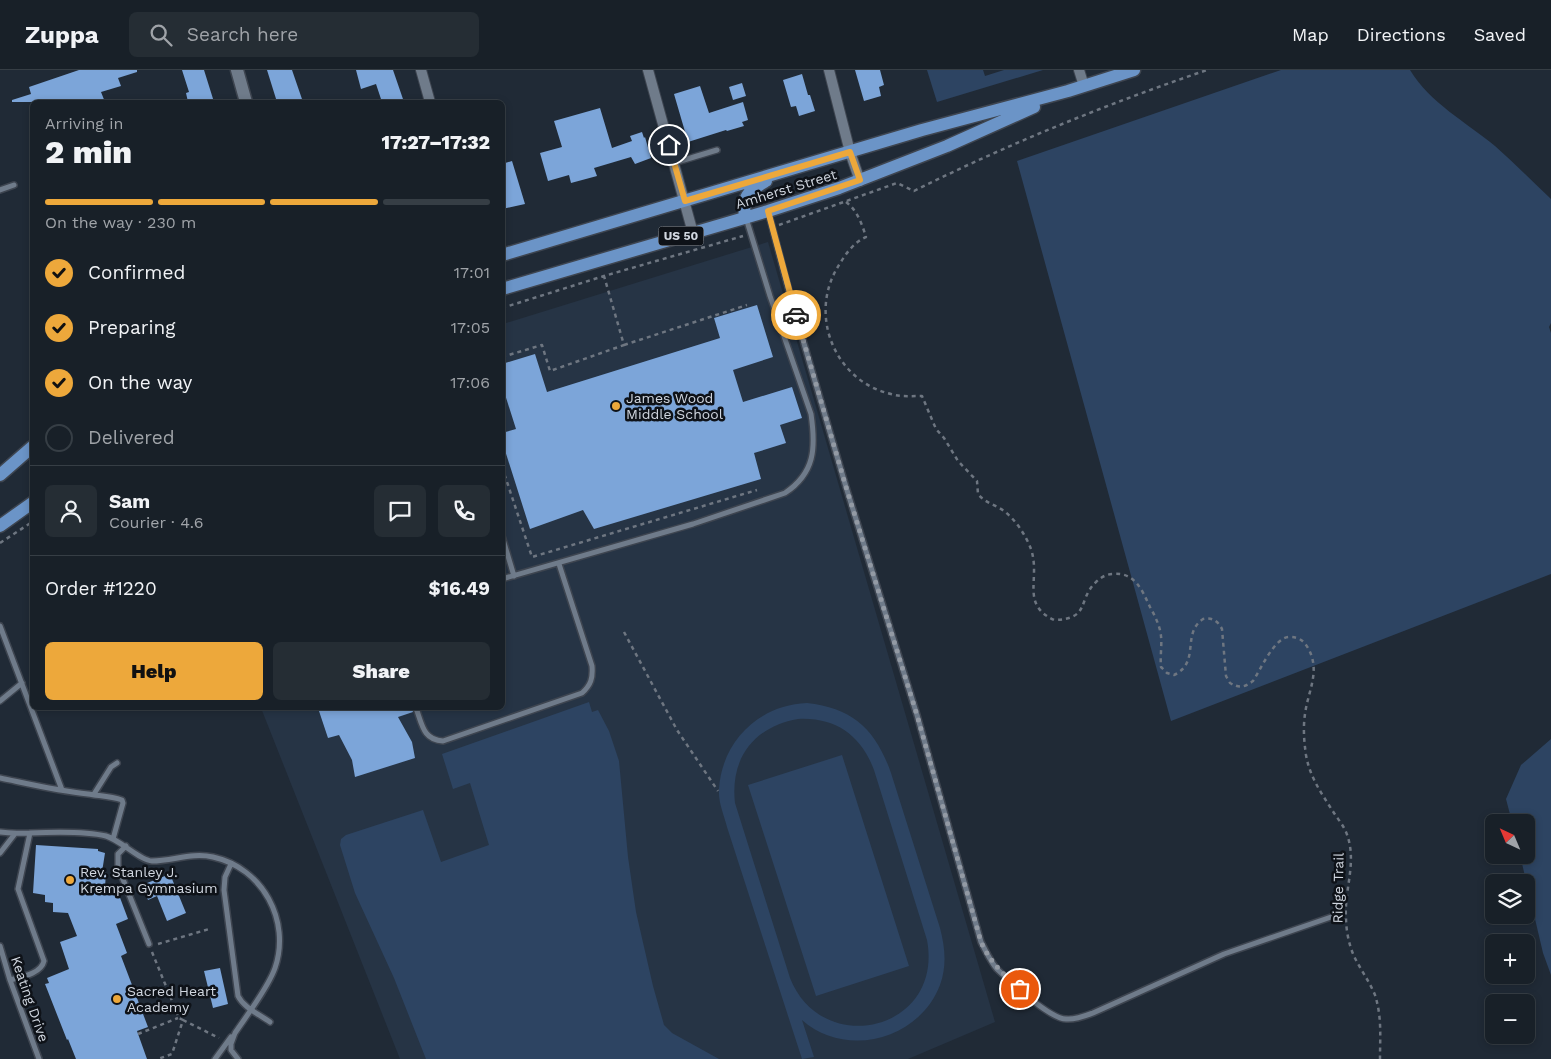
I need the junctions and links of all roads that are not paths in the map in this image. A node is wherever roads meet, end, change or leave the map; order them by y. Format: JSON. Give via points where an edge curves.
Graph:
{"nodes":[{"id":1,"x":237,"y":70,"type":"edge"},
{"id":2,"x":421,"y":70,"type":"edge"},
{"id":3,"x":648,"y":70,"type":"edge"},
{"id":4,"x":829,"y":70,"type":"edge"},
{"id":5,"x":1079,"y":70,"type":"edge"},
{"id":6,"x":1134,"y":70,"type":"edge"},
{"id":7,"x":1084,"y":86,"type":"junction"},
{"id":8,"x":1068,"y":91,"type":"junction"},
{"id":9,"x":245,"y":100,"type":"edge"},
{"id":10,"x":429,"y":100,"type":"edge"},
{"id":11,"x":717,"y":150,"type":"dead end"},
{"id":12,"x":850,"y":152,"type":"junction"},
{"id":13,"x":674,"y":163,"type":"junction"},
{"id":14,"x":784,"y":171,"type":"junction"},
{"id":15,"x":860,"y":180,"type":"junction"},
{"id":16,"x":14,"y":185,"type":"dead end"},
{"id":17,"x":0,"y":190,"type":"edge"},
{"id":18,"x":685,"y":201,"type":"junction"},
{"id":19,"x":768,"y":211,"type":"junction"},
{"id":20,"x":746,"y":217,"type":"junction"},
{"id":21,"x":693,"y":233,"type":"junction"},
{"id":22,"x":505,"y":254,"type":"edge"},
{"id":23,"x":505,"y":288,"type":"edge"},
{"id":24,"x":30,"y":450,"type":"edge"},
{"id":25,"x":0,"y":475,"type":"edge"},
{"id":26,"x":30,"y":505,"type":"edge"},
{"id":27,"x":0,"y":526,"type":"edge"},
{"id":28,"x":505,"y":546,"type":"edge"},
{"id":29,"x":559,"y":564,"type":"junction"},
{"id":30,"x":514,"y":576,"type":"junction"},
{"id":31,"x":505,"y":578,"type":"edge"},
{"id":32,"x":0,"y":626,"type":"edge"},
{"id":33,"x":22,"y":683,"type":"junction"},
{"id":34,"x":0,"y":701,"type":"edge"},
{"id":35,"x":30,"y":704,"type":"edge"},
{"id":36,"x":32,"y":710,"type":"edge"},
{"id":37,"x":417,"y":710,"type":"edge"},
{"id":38,"x":117,"y":763,"type":"dead end"},
{"id":39,"x":0,"y":778,"type":"edge"},
{"id":40,"x":62,"y":790,"type":"junction"},
{"id":41,"x":94,"y":794,"type":"junction"},
{"id":42,"x":0,"y":832,"type":"edge"},
{"id":43,"x":30,"y":833,"type":"junction"},
{"id":44,"x":14,"y":835,"type":"junction"},
{"id":45,"x":113,"y":839,"type":"junction"},
{"id":46,"x":126,"y":846,"type":"junction"},
{"id":47,"x":0,"y":853,"type":"edge"},
{"id":48,"x":231,"y":864,"type":"junction"},
{"id":49,"x":1334,"y":916,"type":"dead end"},
{"id":50,"x":149,"y":944,"type":"dead end"},
{"id":51,"x":0,"y":946,"type":"edge"},
{"id":52,"x":10,"y":980,"type":"junction"},
{"id":53,"x":250,"y":1009,"type":"junction"},
{"id":54,"x":270,"y":1022,"type":"dead end"},
{"id":55,"x":235,"y":1033,"type":"junction"},
{"id":56,"x":39,"y":1059,"type":"edge"},
{"id":57,"x":215,"y":1059,"type":"edge"},
{"id":58,"x":238,"y":1059,"type":"edge"}],
"edges":[{"from":1,"to":9,"type":"main road"},
{"from":2,"to":10,"type":"street"},
{"from":3,"to":13,"type":"street"},
{"from":4,"to":12,"type":"street"},
{"from":5,"to":7,"type":"street"},
{"from":6,"to":7,"type":"main road","name":"Amherst Street","number":"US 50"},
{"from":7,"to":8,"type":"main road","name":"Amherst Street","number":"US 50"},
{"from":8,"to":12,"type":"main road","name":"Amherst Street","number":"US 50"},
{"from":8,"to":15,"type":"main road","name":"Amherst Street","number":"US 50","via":[[947,146]]},
{"from":11,"to":13,"type":"lane"},
{"from":12,"to":14,"type":"main road","name":"Amherst Street","number":"US 50"},
{"from":12,"to":15,"type":"street"},
{"from":13,"to":18,"type":"street"},
{"from":14,"to":18,"type":"main road","name":"Amherst Street","number":"US 50"},
{"from":14,"to":20,"type":"main road","via":[[750,192],[744,201]]},
{"from":15,"to":19,"type":"main road","name":"Amherst Street","number":"US 50"},
{"from":16,"to":17,"type":"lane"},
{"from":18,"to":21,"type":"street"},
{"from":18,"to":22,"type":"main road","name":"Amherst Street","number":"US 50"},
{"from":19,"to":20,"type":"main road","name":"Amherst Street","number":"US 50"},
{"from":19,"to":49,"type":"lane","via":[[793,306],[917,715],[981,942],[997,968],[1056,1017],[1066,1020],[1093,1013],[1224,954]]},
{"from":20,"to":21,"type":"main road","name":"Amherst Street","number":"US 50"},
{"from":20,"to":29,"type":"lane","via":[[811,414],[814,433],[810,466],[804,477],[785,493]]},
{"from":21,"to":23,"type":"main road","name":"Amherst Street","number":"US 50"},
{"from":24,"to":25,"type":"main road"},
{"from":26,"to":27,"type":"main road"},
{"from":28,"to":30,"type":"lane"},
{"from":29,"to":30,"type":"lane"},
{"from":29,"to":37,"type":"lane","via":[[592,666],[590,686],[582,693],[443,741],[435,741],[428,736]]},
{"from":30,"to":31,"type":"lane"},
{"from":32,"to":33,"type":"lane"},
{"from":33,"to":34,"type":"lane"},
{"from":33,"to":35,"type":"lane"},
{"from":36,"to":40,"type":"lane"},
{"from":38,"to":41,"type":"lane"},
{"from":39,"to":40,"type":"lane"},
{"from":40,"to":41,"type":"lane"},
{"from":41,"to":45,"type":"lane","via":[[122,801]]},
{"from":42,"to":44,"type":"lane"},
{"from":43,"to":44,"type":"lane"},
{"from":43,"to":45,"type":"lane","via":[[91,834]]},
{"from":43,"to":52,"type":"lane","via":[[18,889],[44,961],[38,970]]},
{"from":44,"to":47,"type":"lane"},
{"from":45,"to":46,"type":"lane"},
{"from":46,"to":48,"type":"lane","via":[[150,861],[197,855]]},
{"from":46,"to":50,"type":"lane","via":[[118,854],[118,867]]},
{"from":48,"to":53,"type":"lane","via":[[224,888],[237,990],[240,1000]]},
{"from":48,"to":53,"type":"lane","via":[[265,891],[279,924],[275,969]]},
{"from":51,"to":52,"type":"lane","name":"Keating Drive"},
{"from":52,"to":56,"type":"lane","name":"Keating Drive"},
{"from":53,"to":54,"type":"lane"},
{"from":53,"to":55,"type":"lane"},
{"from":55,"to":57,"type":"lane"},
{"from":55,"to":58,"type":"lane","via":[[230,1048]]}]}
